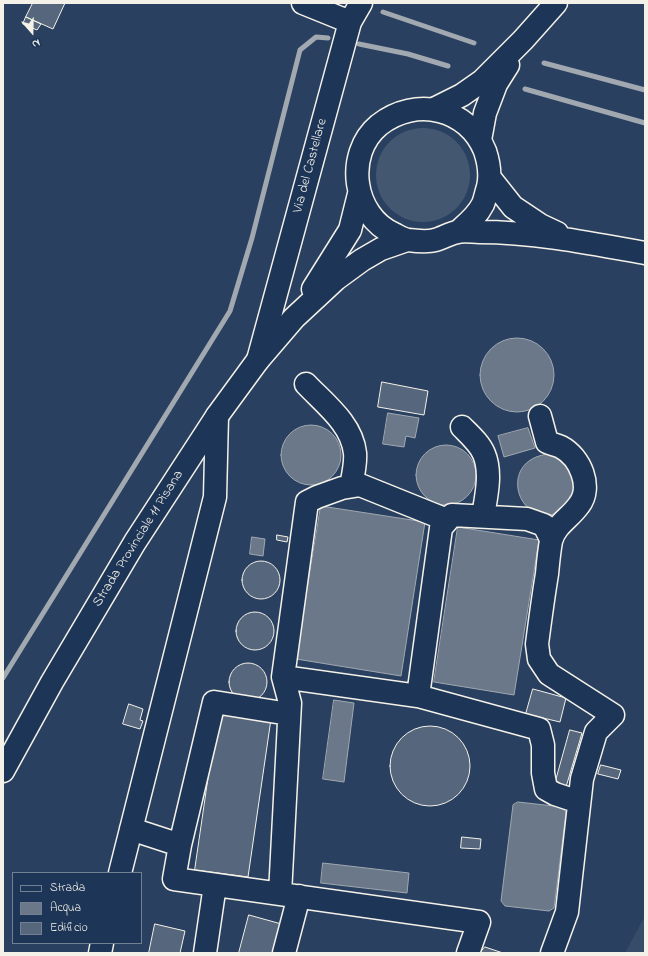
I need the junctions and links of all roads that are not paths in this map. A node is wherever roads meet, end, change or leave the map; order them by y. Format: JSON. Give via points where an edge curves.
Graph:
{"nodes":[{"id":1,"x":302,"y":3,"type":"edge"},
{"id":2,"x":362,"y":3,"type":"edge"},
{"id":3,"x":556,"y":3,"type":"edge"},
{"id":4,"x":350,"y":22,"type":"junction"},
{"id":5,"x":523,"y":40,"type":"junction"},
{"id":6,"x":434,"y":109,"type":"junction"},
{"id":7,"x":480,"y":140,"type":"junction"},
{"id":8,"x":490,"y":178,"type":"junction"},
{"id":9,"x":359,"y":194,"type":"junction"},
{"id":10,"x":459,"y":231,"type":"junction"},
{"id":11,"x":407,"y":240,"type":"junction"},
{"id":12,"x":571,"y":240,"type":"junction"},
{"id":13,"x":645,"y":253,"type":"edge"},
{"id":14,"x":294,"y":318,"type":"junction"},
{"id":15,"x":258,"y":360,"type":"junction"},
{"id":16,"x":306,"y":384,"type":"dead end"},
{"id":17,"x":217,"y":416,"type":"junction"},
{"id":18,"x":540,"y":416,"type":"dead end"},
{"id":19,"x":462,"y":427,"type":"dead end"},
{"id":20,"x":351,"y":486,"type":"junction"},
{"id":21,"x":483,"y":516,"type":"junction"},
{"id":22,"x":447,"y":520,"type":"junction"},
{"id":23,"x":552,"y":539,"type":"junction"},
{"id":24,"x":283,"y":677,"type":"junction"},
{"id":25,"x":418,"y":696,"type":"junction"},
{"id":26,"x":289,"y":714,"type":"junction"},
{"id":27,"x":3,"y":771,"type":"edge"},
{"id":28,"x":580,"y":802,"type":"junction"},
{"id":29,"x":131,"y":829,"type":"junction"},
{"id":30,"x":180,"y":845,"type":"junction"},
{"id":31,"x":120,"y":872,"type":"edge"},
{"id":32,"x":215,"y":885,"type":"junction"},
{"id":33,"x":289,"y":895,"type":"junction"},
{"id":34,"x":204,"y":953,"type":"edge"},
{"id":35,"x":284,"y":953,"type":"edge"},
{"id":36,"x":468,"y":953,"type":"edge"},
{"id":37,"x":552,"y":953,"type":"edge"}],
"edges":[{"from":1,"to":4,"type":"main road"},
{"from":2,"to":4,"type":"main road","name":"Via del Castellare"},
{"from":3,"to":5,"type":"main road"},
{"from":4,"to":15,"type":"main road","name":"Via del Castellare"},
{"from":5,"to":6,"type":"main road","via":[[482,81],[462,95]]},
{"from":5,"to":7,"type":"main road","via":[[496,84],[485,113]]},
{"from":6,"to":7,"type":"main road","via":[[455,116],[469,126]]},
{"from":6,"to":9,"type":"main road","via":[[411,110],[398,114],[371,133],[358,159],[356,179]]},
{"from":7,"to":8,"type":"main road","via":[[488,161]]},
{"from":8,"to":10,"type":"main road","via":[[484,203],[475,217]]},
{"from":8,"to":12,"type":"main road","via":[[513,207],[540,225]]},
{"from":9,"to":11,"type":"main road","via":[[371,217],[386,231]]},
{"from":9,"to":14,"type":"main road","name":"Strada Provinciale 11 Pisana","via":[[350,230]]},
{"from":10,"to":11,"type":"main road","via":[[434,241]]},
{"from":10,"to":12,"type":"main road","via":[[498,232]]},
{"from":11,"to":14,"type":"main road","name":"Strada Provinciale 11 Pisana","via":[[381,249],[362,260],[336,279]]},
{"from":12,"to":13,"type":"main road"},
{"from":14,"to":15,"type":"main road","name":"Strada Provinciale 11 Pisana"},
{"from":15,"to":17,"type":"main road","name":"Strada Provinciale 11 Pisana"},
{"from":16,"to":20,"type":"main road","via":[[350,433],[355,454]]},
{"from":17,"to":27,"type":"main road","name":"Strada Provinciale 11 Pisana","via":[[135,542]]},
{"from":17,"to":29,"type":"main road","via":[[216,497]]},
{"from":18,"to":23,"type":"main road","via":[[547,442],[562,448],[575,459],[585,484],[581,504],[561,522]]},
{"from":19,"to":21,"type":"main road","via":[[484,454],[489,479]]},
{"from":20,"to":22,"type":"main road","via":[[360,485]]},
{"from":20,"to":24,"type":"main road","via":[[317,496],[307,502]]},
{"from":21,"to":22,"type":"main road","via":[[452,515]]},
{"from":21,"to":23,"type":"main road","via":[[527,519],[544,525]]},
{"from":22,"to":25,"type":"main road","via":[[441,528]]},
{"from":23,"to":28,"type":"main road","via":[[537,644],[539,659],[549,674],[612,715],[596,732],[582,779]]},
{"from":24,"to":25,"type":"main road"},
{"from":24,"to":26,"type":"main road","via":[[290,703]]},
{"from":25,"to":28,"type":"main road","via":[[539,729],[543,745],[546,788],[555,794]]},
{"from":26,"to":30,"type":"main road","via":[[214,702]]},
{"from":26,"to":33,"type":"main road"},
{"from":28,"to":37,"type":"main road","via":[[566,912]]},
{"from":29,"to":30,"type":"main road"},
{"from":29,"to":31,"type":"main road"},
{"from":30,"to":32,"type":"main road","via":[[174,879]]},
{"from":32,"to":33,"type":"main road"},
{"from":32,"to":34,"type":"main road"},
{"from":33,"to":35,"type":"main road"},
{"from":33,"to":36,"type":"main road","via":[[479,922]]}]}
